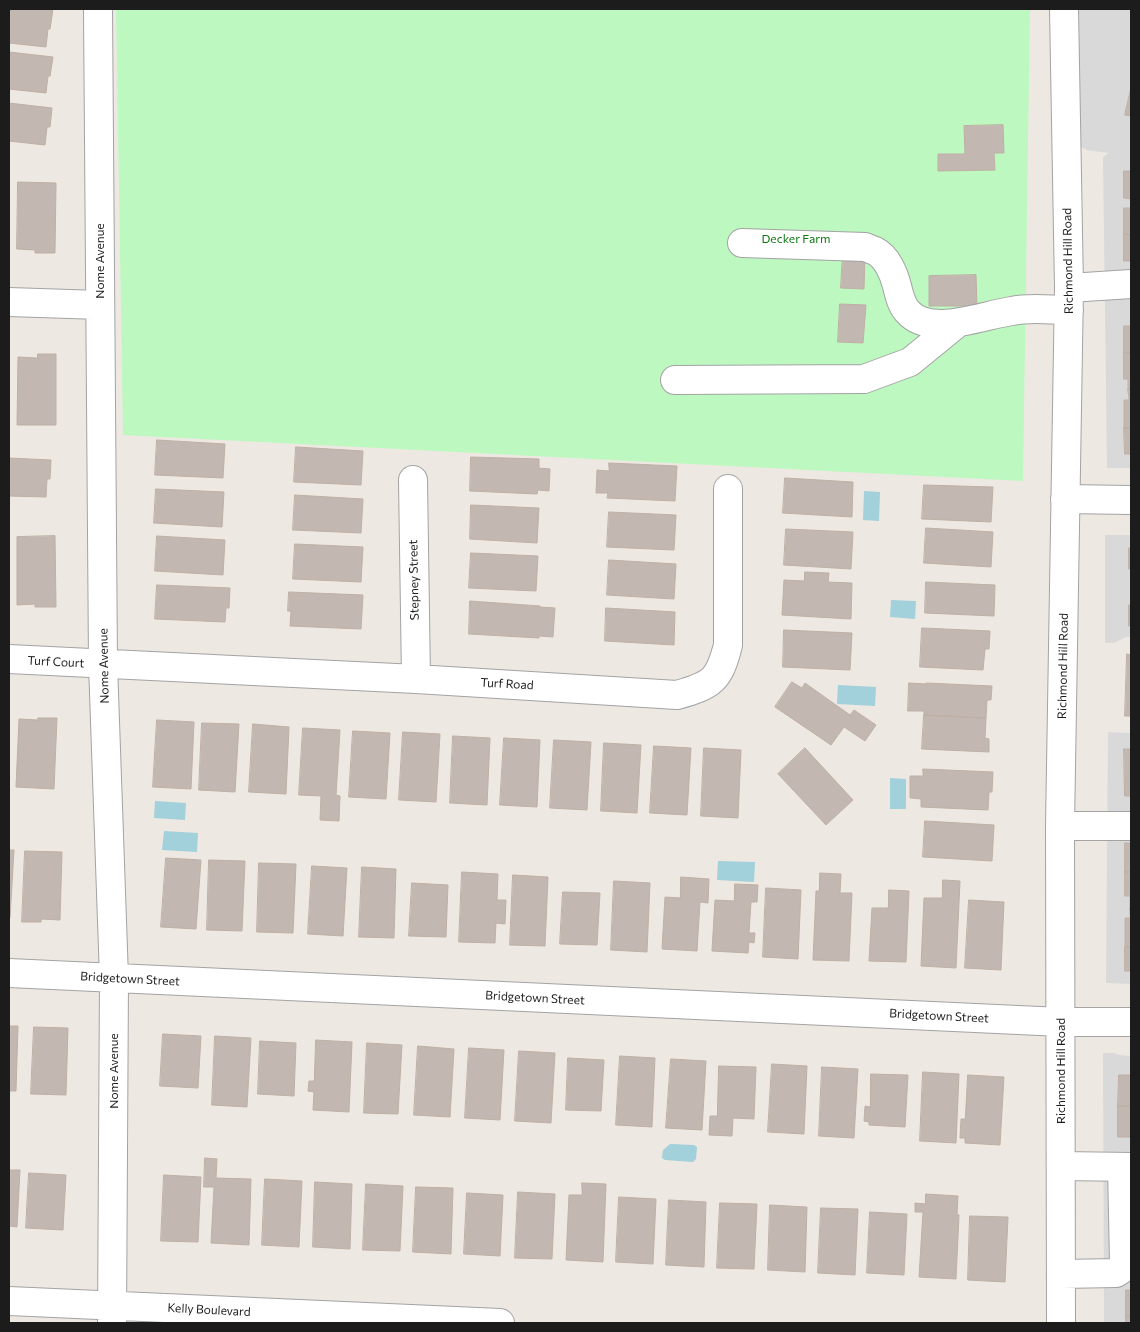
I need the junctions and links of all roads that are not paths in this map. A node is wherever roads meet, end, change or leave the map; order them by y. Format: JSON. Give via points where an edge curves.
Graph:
{"nodes":[{"id":1,"x":98,"y":9,"type":"edge"},
{"id":2,"x":1064,"y":9,"type":"edge"},
{"id":3,"x":742,"y":243,"type":"dead end"},
{"id":4,"x":1131,"y":284,"type":"edge"},
{"id":5,"x":1069,"y":299,"type":"junction"},
{"id":6,"x":9,"y":302,"type":"edge"},
{"id":7,"x":100,"y":305,"type":"junction"},
{"id":8,"x":958,"y":322,"type":"junction"},
{"id":9,"x":675,"y":380,"type":"dead end"},
{"id":10,"x":413,"y":480,"type":"dead end"},
{"id":11,"x":728,"y":489,"type":"dead end"},
{"id":12,"x":1065,"y":498,"type":"junction"},
{"id":13,"x":1131,"y":500,"type":"edge"},
{"id":14,"x":9,"y":659,"type":"edge"},
{"id":15,"x":103,"y":664,"type":"junction"},
{"id":16,"x":416,"y":679,"type":"junction"},
{"id":17,"x":1060,"y":826,"type":"junction"},
{"id":18,"x":1131,"y":826,"type":"edge"},
{"id":19,"x":9,"y":973,"type":"edge"},
{"id":20,"x":114,"y":978,"type":"junction"},
{"id":21,"x":1061,"y":1022,"type":"junction"},
{"id":22,"x":1131,"y":1022,"type":"edge"},
{"id":23,"x":1061,"y":1166,"type":"junction"},
{"id":24,"x":1126,"y":1167,"type":"edge"},
{"id":25,"x":1061,"y":1274,"type":"junction"},
{"id":26,"x":9,"y":1301,"type":"edge"},
{"id":27,"x":112,"y":1314,"type":"edge"},
{"id":28,"x":500,"y":1323,"type":"edge"},
{"id":29,"x":1062,"y":1323,"type":"edge"}],
"edges":[{"from":1,"to":7,"type":"street","name":"Nome Avenue"},
{"from":2,"to":5,"type":"street","name":"Richmond Hill Road"},
{"from":3,"to":8,"type":"street","via":[[865,247],[877,252],[887,262],[899,297],[906,310],[918,320],[929,324]]},
{"from":4,"to":5,"type":"street"},
{"from":5,"to":8,"type":"street"},
{"from":5,"to":12,"type":"street","name":"Richmond Hill Road"},
{"from":6,"to":7,"type":"street"},
{"from":7,"to":15,"type":"street","name":"Nome Avenue"},
{"from":8,"to":9,"type":"street","via":[[910,362],[864,379]]},
{"from":10,"to":16,"type":"street","name":"Stepney Street"},
{"from":11,"to":16,"type":"street","name":"Turf Road","via":[[728,645],[723,664],[713,680],[697,689],[677,694]]},
{"from":12,"to":13,"type":"street"},
{"from":12,"to":17,"type":"street","name":"Richmond Hill Road"},
{"from":14,"to":15,"type":"street","name":"Turf Court"},
{"from":15,"to":16,"type":"street","name":"Turf Road"},
{"from":15,"to":20,"type":"street","name":"Nome Avenue"},
{"from":17,"to":18,"type":"street"},
{"from":17,"to":21,"type":"street","name":"Richmond Hill Road"},
{"from":19,"to":20,"type":"street","name":"Bridgetown Street"},
{"from":20,"to":21,"type":"street","name":"Bridgetown Street"},
{"from":20,"to":27,"type":"street","name":"Nome Avenue"},
{"from":21,"to":22,"type":"street","name":"Bridgetown Street"},
{"from":21,"to":23,"type":"street","name":"Richmond Hill Road"},
{"from":23,"to":24,"type":"street"},
{"from":23,"to":25,"type":"street","name":"Richmond Hill Road"},
{"from":24,"to":25,"type":"street","via":[[1123,1267],[1116,1273]]},
{"from":25,"to":29,"type":"street","name":"Richmond Hill Road"},
{"from":26,"to":27,"type":"street","name":"Kelly Boulevard"},
{"from":27,"to":28,"type":"street","name":"Kelly Boulevard"}]}
